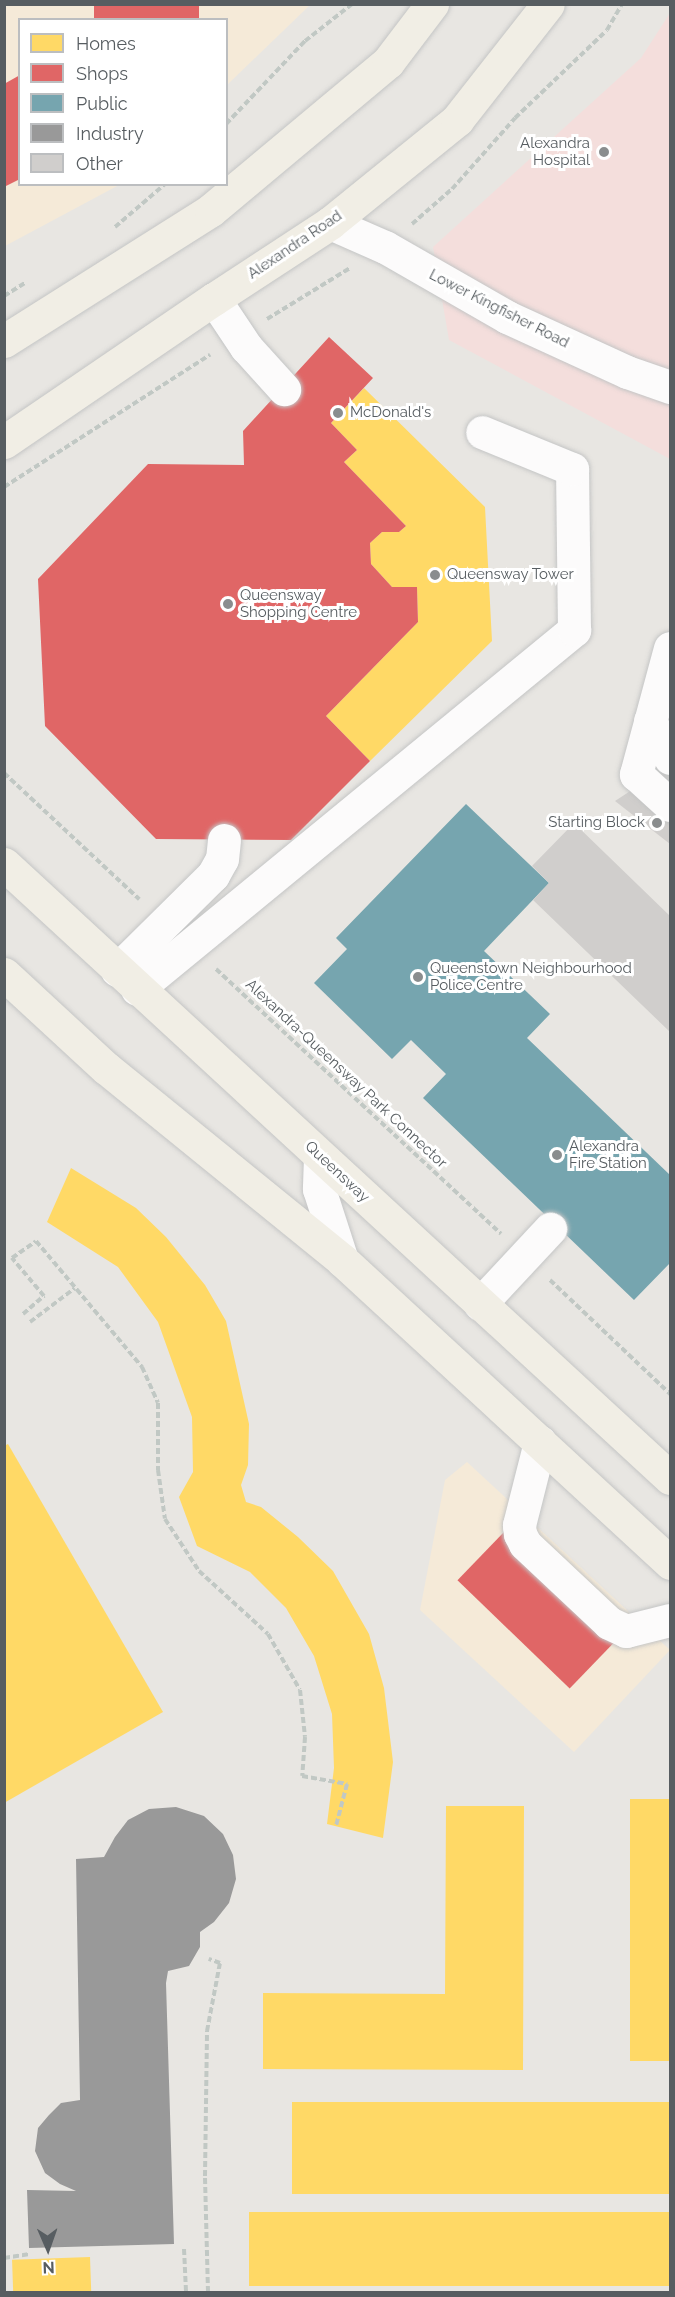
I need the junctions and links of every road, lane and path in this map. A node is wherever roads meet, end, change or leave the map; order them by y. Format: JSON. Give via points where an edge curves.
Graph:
{"nodes":[{"id":1,"x":352,"y":4,"type":"edge"},
{"id":2,"x":432,"y":4,"type":"edge"},
{"id":3,"x":548,"y":4,"type":"edge"},
{"id":4,"x":622,"y":4,"type":"edge"},
{"id":5,"x":228,"y":122,"type":"edge"},
{"id":6,"x":163,"y":186,"type":"edge"},
{"id":7,"x":330,"y":224,"type":"junction"},
{"id":8,"x":112,"y":229,"type":"dead end"},
{"id":9,"x":385,"y":247,"type":"junction"},
{"id":10,"x":35,"y":277,"type":"dead end"},
{"id":11,"x":4,"y":296,"type":"edge"},
{"id":12,"x":214,"y":299,"type":"junction"},
{"id":13,"x":239,"y":337,"type":"junction"},
{"id":14,"x":4,"y":341,"type":"edge"},
{"id":15,"x":670,"y":387,"type":"edge"},
{"id":16,"x":284,"y":389,"type":"dead end"},
{"id":17,"x":482,"y":432,"type":"dead end"},
{"id":18,"x":4,"y":442,"type":"edge"},
{"id":19,"x":4,"y":487,"type":"edge"},
{"id":20,"x":670,"y":648,"type":"edge"},
{"id":21,"x":650,"y":721,"type":"junction"},
{"id":22,"x":670,"y":758,"type":"edge"},
{"id":23,"x":4,"y":773,"type":"edge"},
{"id":24,"x":670,"y":805,"type":"edge"},
{"id":25,"x":224,"y":840,"type":"dead end"},
{"id":26,"x":4,"y":864,"type":"edge"},
{"id":27,"x":166,"y":922,"type":"junction"},
{"id":28,"x":191,"y":946,"type":"junction"},
{"id":29,"x":4,"y":974,"type":"edge"},
{"id":30,"x":127,"y":979,"type":"junction"},
{"id":31,"x":320,"y":1157,"type":"junction"},
{"id":32,"x":550,"y":1229,"type":"dead end"},
{"id":33,"x":525,"y":1256,"type":"junction"},
{"id":34,"x":342,"y":1260,"type":"junction"},
{"id":35,"x":75,"y":1288,"type":"junction"},
{"id":36,"x":480,"y":1304,"type":"junction"},
{"id":37,"x":23,"y":1314,"type":"dead end"},
{"id":38,"x":30,"y":1322,"type":"dead end"},
{"id":39,"x":670,"y":1394,"type":"edge"},
{"id":40,"x":540,"y":1442,"type":"junction"},
{"id":41,"x":670,"y":1478,"type":"edge"},
{"id":42,"x":670,"y":1563,"type":"edge"},
{"id":43,"x":670,"y":1620,"type":"edge"},
{"id":44,"x":336,"y":1826,"type":"dead end"},
{"id":45,"x":209,"y":1959,"type":"dead end"},
{"id":46,"x":184,"y":2249,"type":"dead end"},
{"id":47,"x":30,"y":2254,"type":"dead end"},
{"id":48,"x":4,"y":2258,"type":"edge"},
{"id":49,"x":186,"y":2292,"type":"edge"},
{"id":50,"x":208,"y":2292,"type":"edge"}],
"edges":[{"from":1,"to":5,"type":"path","via":[[305,41]]},
{"from":2,"to":14,"type":"main road","via":[[388,62],[211,210]]},
{"from":3,"to":7,"type":"main road","name":"Alexandra Road","via":[[457,120]]},
{"from":4,"to":9,"type":"path","via":[[607,30],[515,118],[452,189]]},
{"from":6,"to":8,"type":"path"},
{"from":7,"to":9,"type":"lane","name":"Lower Kingfisher Road"},
{"from":7,"to":12,"type":"main road","name":"Alexandra Road"},
{"from":9,"to":13,"type":"path"},
{"from":9,"to":15,"type":"lane","name":"Lower Kingfisher Road","via":[[507,317],[627,372]]},
{"from":10,"to":11,"type":"path"},
{"from":12,"to":13,"type":"lane"},
{"from":12,"to":18,"type":"main road","name":"Alexandra Road"},
{"from":13,"to":16,"type":"lane"},
{"from":13,"to":19,"type":"path"},
{"from":17,"to":28,"type":"lane","via":[[572,470],[573,630]]},
{"from":20,"to":21,"type":"lane"},
{"from":21,"to":22,"type":"lane"},
{"from":21,"to":24,"type":"lane","via":[[636,774]]},
{"from":23,"to":27,"type":"path"},
{"from":25,"to":27,"type":"lane","via":[[222,858],[213,875]]},
{"from":26,"to":30,"type":"main road","name":"Queensway"},
{"from":27,"to":30,"type":"lane"},
{"from":28,"to":30,"type":"lane"},
{"from":28,"to":33,"type":"path","name":"Alexandra-Queensway Park Connector"},
{"from":29,"to":34,"type":"main road","via":[[106,1068]]},
{"from":30,"to":31,"type":"main road","name":"Queensway"},
{"from":31,"to":34,"type":"lane","via":[[319,1189]]},
{"from":31,"to":36,"type":"main road","name":"Queensway"},
{"from":32,"to":33,"type":"lane"},
{"from":33,"to":36,"type":"lane"},
{"from":33,"to":39,"type":"path","name":"Alexandra-Queensway Park Connector"},
{"from":34,"to":40,"type":"main road"},
{"from":35,"to":37,"type":"path","via":[[36,1241],[12,1258],[44,1296]]},
{"from":35,"to":38,"type":"path"},
{"from":35,"to":44,"type":"path","via":[[142,1367],[158,1402],[158,1470],[165,1519],[200,1571],[268,1634],[300,1690],[305,1737],[302,1776],[347,1784]]},
{"from":36,"to":41,"type":"main road","name":"Queensway"},
{"from":40,"to":42,"type":"main road"},
{"from":40,"to":43,"type":"lane","via":[[519,1525],[525,1544],[609,1623],[626,1631]]},
{"from":45,"to":50,"type":"path","via":[[220,1963],[207,2031]]},
{"from":46,"to":49,"type":"path"},
{"from":47,"to":48,"type":"path"}]}
